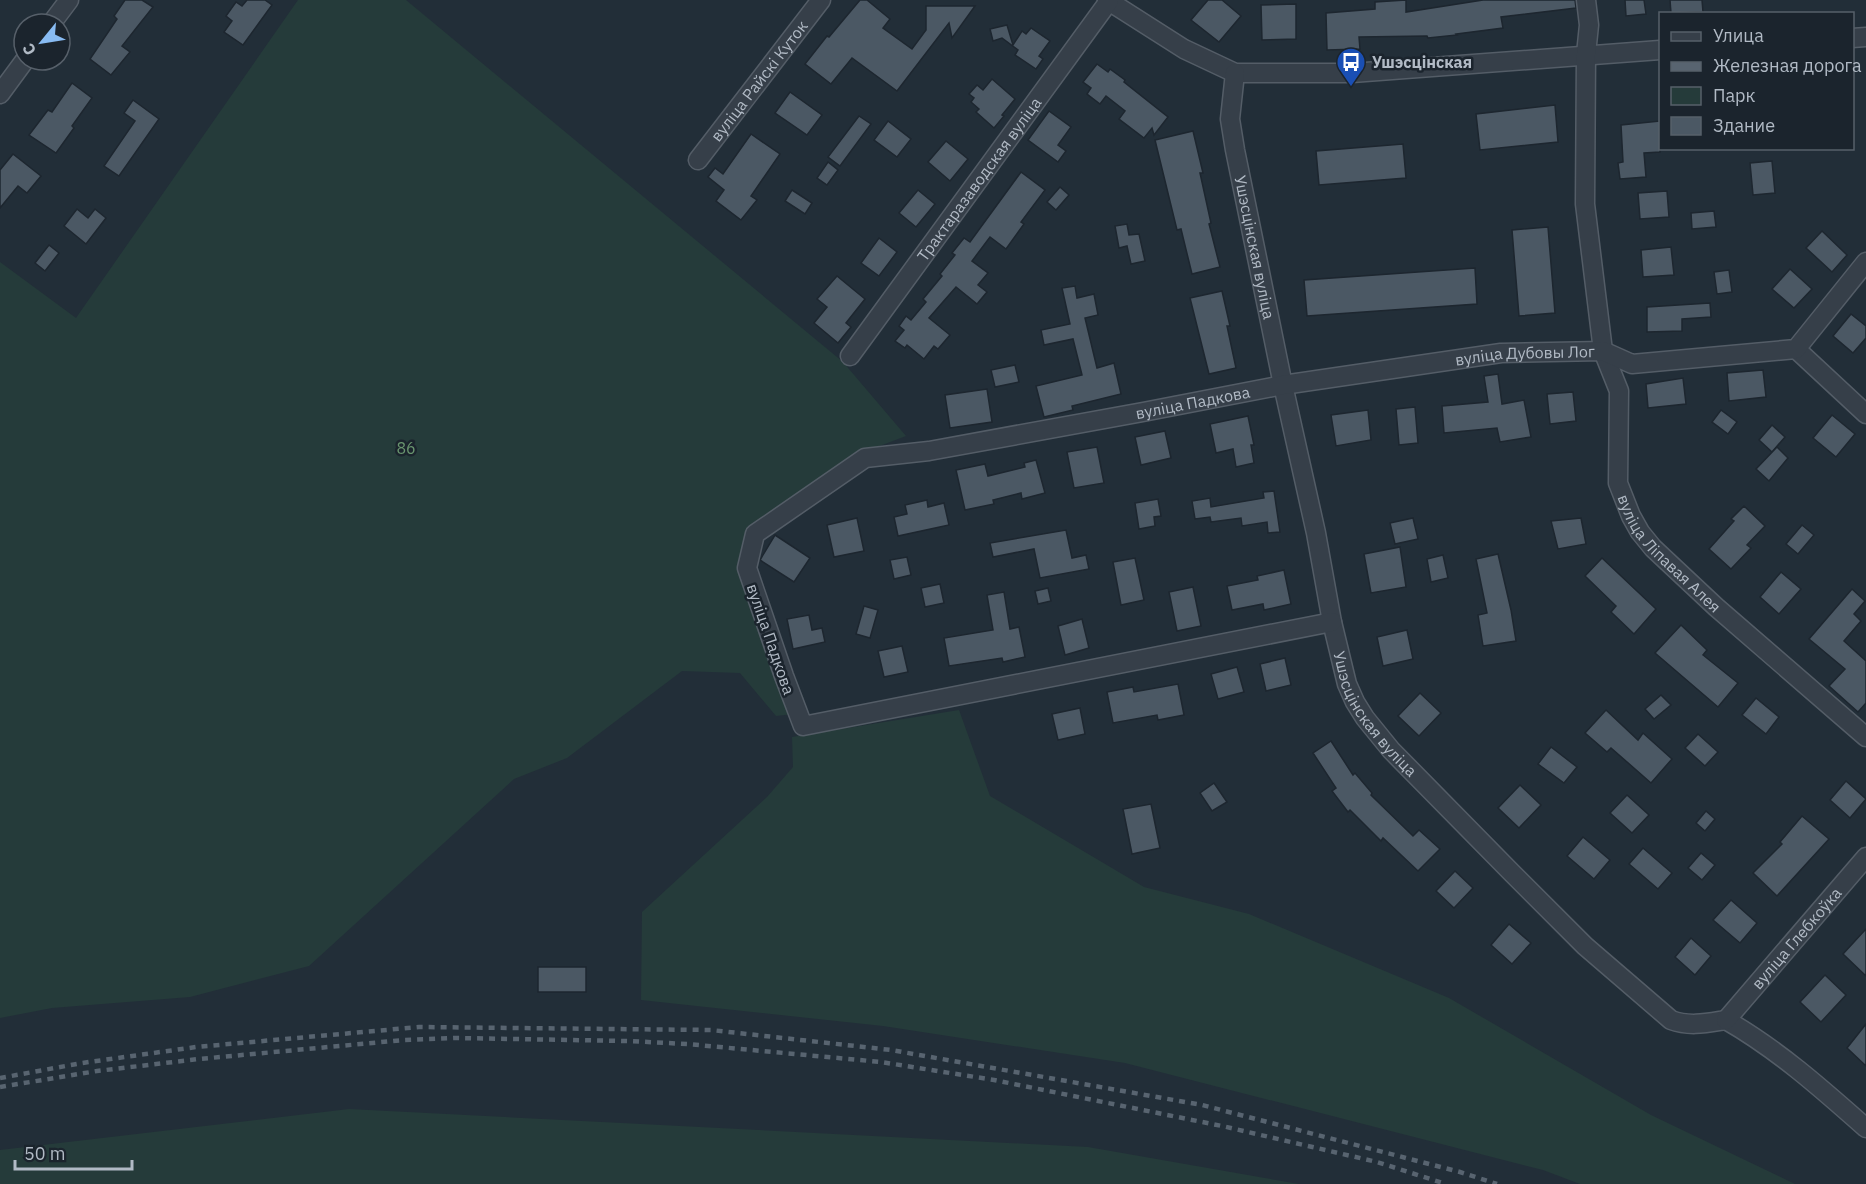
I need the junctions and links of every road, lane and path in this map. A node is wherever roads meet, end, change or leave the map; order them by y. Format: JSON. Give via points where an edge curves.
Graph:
{"nodes":[{"id":1,"x":821,"y":0,"type":"edge"},
{"id":2,"x":1586,"y":0,"type":"edge"},
{"id":3,"x":1108,"y":1,"type":"edge"},
{"id":4,"x":1659,"y":50,"type":"edge"},
{"id":5,"x":1586,"y":54,"type":"junction"},
{"id":6,"x":16,"y":72,"type":"edge"},
{"id":7,"x":1235,"y":73,"type":"junction"},
{"id":8,"x":0,"y":94,"type":"edge"},
{"id":9,"x":698,"y":160,"type":"dead end"},
{"id":10,"x":1866,"y":262,"type":"edge"},
{"id":11,"x":1796,"y":349,"type":"junction"},
{"id":12,"x":1604,"y":351,"type":"junction"},
{"id":13,"x":850,"y":356,"type":"dead end"},
{"id":14,"x":1283,"y":385,"type":"junction"},
{"id":15,"x":1866,"y":414,"type":"edge"},
{"id":16,"x":1332,"y":622,"type":"junction"},
{"id":17,"x":1866,"y":736,"type":"edge"},
{"id":18,"x":1866,"y":857,"type":"edge"},
{"id":19,"x":1726,"y":1020,"type":"junction"},
{"id":20,"x":1866,"y":1128,"type":"edge"}],
"edges":[{"from":1,"to":9,"type":"street","name":"вуліца Райскі Куток"},
{"from":2,"to":5,"type":"street","name":"вуліца Ліпавая Алея"},
{"from":3,"to":7,"type":"street","via":[[1184,49]]},
{"from":3,"to":13,"type":"street","name":"Трактаразаводская вуліца"},
{"from":4,"to":5,"type":"street"},
{"from":5,"to":7,"type":"street","via":[[1352,73]]},
{"from":5,"to":12,"type":"street","name":"вуліца Ліпавая Алея","via":[[1585,204]]},
{"from":6,"to":8,"type":"street"},
{"from":7,"to":14,"type":"street","name":"Ушэсцінская вуліца","via":[[1230,119]]},
{"from":10,"to":11,"type":"street"},
{"from":11,"to":12,"type":"street","name":"вуліца Дубовы Лог","via":[[1632,364]]},
{"from":11,"to":15,"type":"street"},
{"from":12,"to":14,"type":"street","name":"вуліца Дубовы Лог","via":[[1501,353]]},
{"from":12,"to":17,"type":"street","name":"вуліца Ліпавая Алея","via":[[1618,390],[1618,483],[1640,532],[1716,607]]},
{"from":14,"to":16,"type":"street","name":"Ушэсцінская вуліца"},
{"from":14,"to":16,"type":"street","name":"вуліца Падкова","via":[[940,449],[865,458],[754,534],[747,568],[803,726]]},
{"from":16,"to":19,"type":"street","name":"Ушэсцінская вуліца","via":[[1347,684],[1365,718],[1391,750],[1512,873],[1585,946],[1671,1020],[1697,1025]]},
{"from":18,"to":19,"type":"street","name":"вуліца Глебкоўка"},
{"from":19,"to":20,"type":"street","via":[[1755,1037]]}]}
